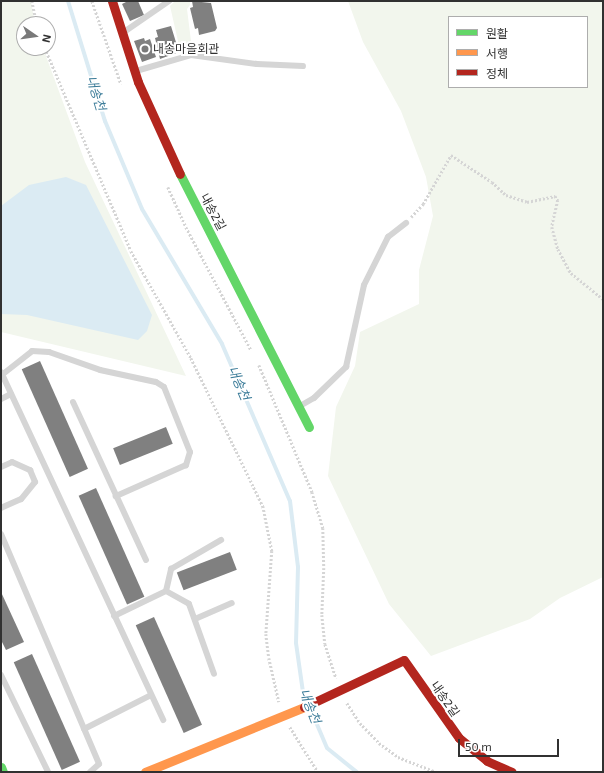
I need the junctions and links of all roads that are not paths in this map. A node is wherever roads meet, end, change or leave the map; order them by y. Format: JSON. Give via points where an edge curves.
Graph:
{"nodes":[{"id":1,"x":112,"y":1,"type":"edge"},
{"id":2,"x":169,"y":1,"type":"edge"},
{"id":3,"x":123,"y":32,"type":"junction"},
{"id":4,"x":303,"y":66,"type":"dead end"},
{"id":5,"x":135,"y":72,"type":"junction"},
{"id":6,"x":406,"y":223,"type":"road end"},
{"id":7,"x":2,"y":373,"type":"edge"},
{"id":8,"x":11,"y":394,"type":"junction"},
{"id":9,"x":1,"y":399,"type":"edge"},
{"id":10,"x":73,"y":402,"type":"dead end"},
{"id":11,"x":299,"y":407,"type":"junction"},
{"id":12,"x":309,"y":427,"type":"dead end"},
{"id":13,"x":1,"y":467,"type":"edge"},
{"id":14,"x":116,"y":496,"type":"junction"},
{"id":15,"x":1,"y":508,"type":"edge"},
{"id":16,"x":1,"y":534,"type":"edge"},
{"id":17,"x":221,"y":540,"type":"dead end"},
{"id":18,"x":146,"y":560,"type":"dead end"},
{"id":19,"x":166,"y":591,"type":"junction"},
{"id":20,"x":232,"y":603,"type":"dead end"},
{"id":21,"x":114,"y":616,"type":"junction"},
{"id":22,"x":195,"y":620,"type":"junction"},
{"id":23,"x":214,"y":674,"type":"dead end"},
{"id":24,"x":1,"y":675,"type":"edge"},
{"id":25,"x":151,"y":695,"type":"junction"},
{"id":26,"x":163,"y":720,"type":"dead end"},
{"id":27,"x":84,"y":728,"type":"junction"},
{"id":28,"x":1,"y":767,"type":"edge"},
{"id":29,"x":3,"y":772,"type":"edge"},
{"id":30,"x":48,"y":772,"type":"edge"},
{"id":31,"x":90,"y":772,"type":"edge"},
{"id":32,"x":146,"y":772,"type":"edge"},
{"id":33,"x":512,"y":772,"type":"edge"}],
"edges":[{"from":1,"to":3,"type":"street","name":"내송2길"},
{"from":2,"to":3,"type":"lane"},
{"from":3,"to":5,"type":"street","name":"내송2길"},
{"from":4,"to":5,"type":"lane","via":[[257,64],[191,55]]},
{"from":5,"to":11,"type":"street","name":"내송2길","via":[[168,152]]},
{"from":6,"to":11,"type":"lane","via":[[388,237],[364,285],[346,367],[314,398]]},
{"from":7,"to":8,"type":"lane"},
{"from":7,"to":14,"type":"lane","via":[[32,351],[50,352],[100,370],[156,382],[164,387],[190,452],[186,465]]},
{"from":8,"to":9,"type":"lane"},
{"from":8,"to":21,"type":"lane"},
{"from":10,"to":14,"type":"lane"},
{"from":11,"to":12,"type":"street","name":"내송2길"},
{"from":13,"to":15,"type":"lane","via":[[12,462],[30,470],[35,482],[21,499]]},
{"from":14,"to":18,"type":"lane"},
{"from":16,"to":27,"type":"lane"},
{"from":17,"to":19,"type":"lane","via":[[171,569]]},
{"from":19,"to":21,"type":"lane"},
{"from":19,"to":22,"type":"lane","via":[[189,604]]},
{"from":20,"to":22,"type":"lane"},
{"from":21,"to":25,"type":"lane"},
{"from":22,"to":23,"type":"lane"},
{"from":24,"to":30,"type":"lane"},
{"from":25,"to":26,"type":"lane"},
{"from":25,"to":27,"type":"lane"},
{"from":27,"to":31,"type":"lane","via":[[99,764]]},
{"from":28,"to":29,"type":"street"},
{"from":32,"to":33,"type":"street","name":"내송2길","via":[[282,710],[404,660],[459,738],[487,761]]}]}
